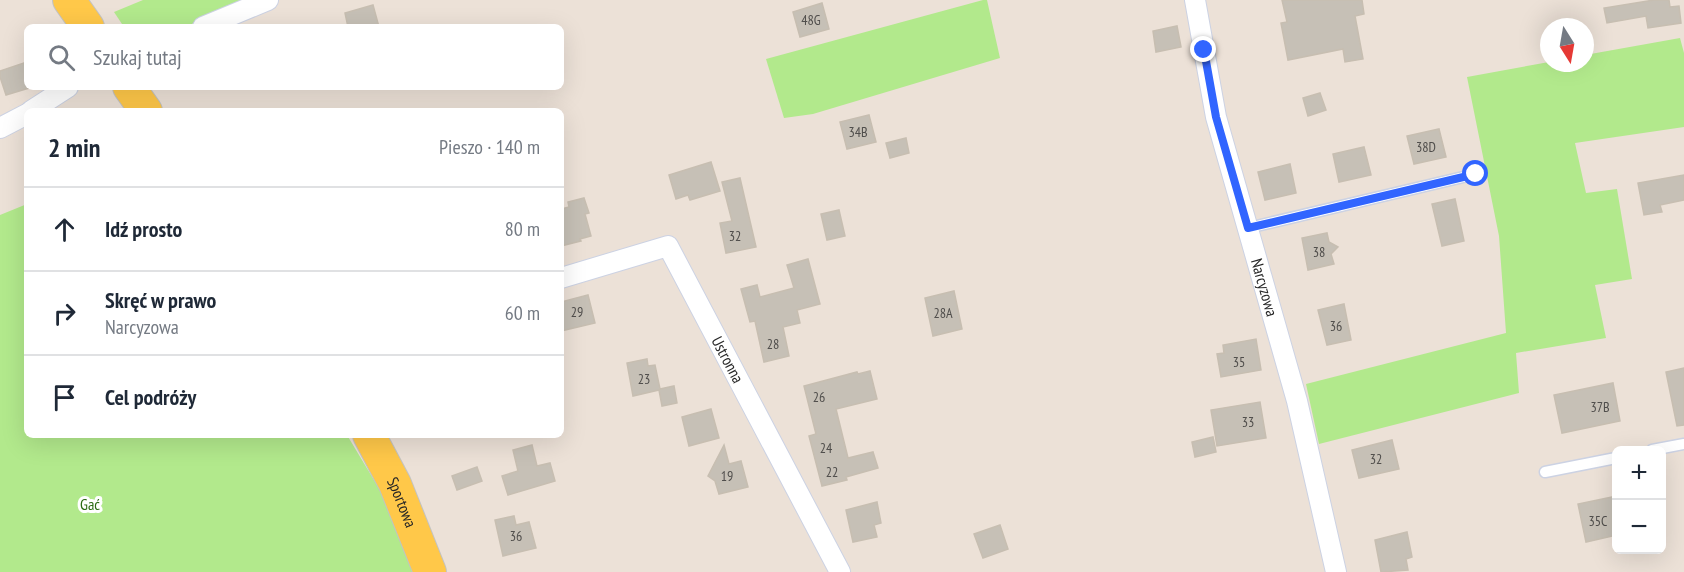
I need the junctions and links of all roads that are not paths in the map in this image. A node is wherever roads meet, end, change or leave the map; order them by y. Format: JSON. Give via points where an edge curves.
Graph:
{"nodes":[{"id":1,"x":69,"y":0,"type":"edge"},
{"id":2,"x":267,"y":0,"type":"edge"},
{"id":3,"x":1195,"y":0,"type":"edge"},
{"id":4,"x":86,"y":24,"type":"edge"},
{"id":5,"x":210,"y":24,"type":"edge"},
{"id":6,"x":63,"y":90,"type":"edge"},
{"id":7,"x":131,"y":90,"type":"edge"},
{"id":8,"x":36,"y":108,"type":"edge"},
{"id":9,"x":144,"y":108,"type":"edge"},
{"id":10,"x":24,"y":116,"type":"edge"},
{"id":11,"x":0,"y":128,"type":"edge"},
{"id":12,"x":1476,"y":174,"type":"dead end"},
{"id":13,"x":1248,"y":228,"type":"junction"},
{"id":14,"x":564,"y":277,"type":"edge"},
{"id":15,"x":371,"y":438,"type":"edge"},
{"id":16,"x":1684,"y":444,"type":"edge"},
{"id":17,"x":1666,"y":447,"type":"edge"},
{"id":18,"x":1612,"y":459,"type":"edge"},
{"id":19,"x":1545,"y":472,"type":"dead end"},
{"id":20,"x":430,"y":572,"type":"edge"},
{"id":21,"x":840,"y":572,"type":"edge"},
{"id":22,"x":1336,"y":572,"type":"edge"}],
"edges":[{"from":1,"to":4,"type":"main road"},
{"from":2,"to":5,"type":"street"},
{"from":3,"to":13,"type":"street","name":"Narcyzowa","via":[[1216,117]]},
{"from":6,"to":8,"type":"street"},
{"from":7,"to":9,"type":"main road"},
{"from":10,"to":11,"type":"street"},
{"from":12,"to":13,"type":"lane"},
{"from":13,"to":22,"type":"street","name":"Narcyzowa","via":[[1297,401]]},
{"from":14,"to":21,"type":"street","name":"Ustronna","via":[[668,246]]},
{"from":15,"to":20,"type":"main road","name":"Sportowa","via":[[395,484]]},
{"from":16,"to":17,"type":"lane"},
{"from":18,"to":19,"type":"lane"}]}
